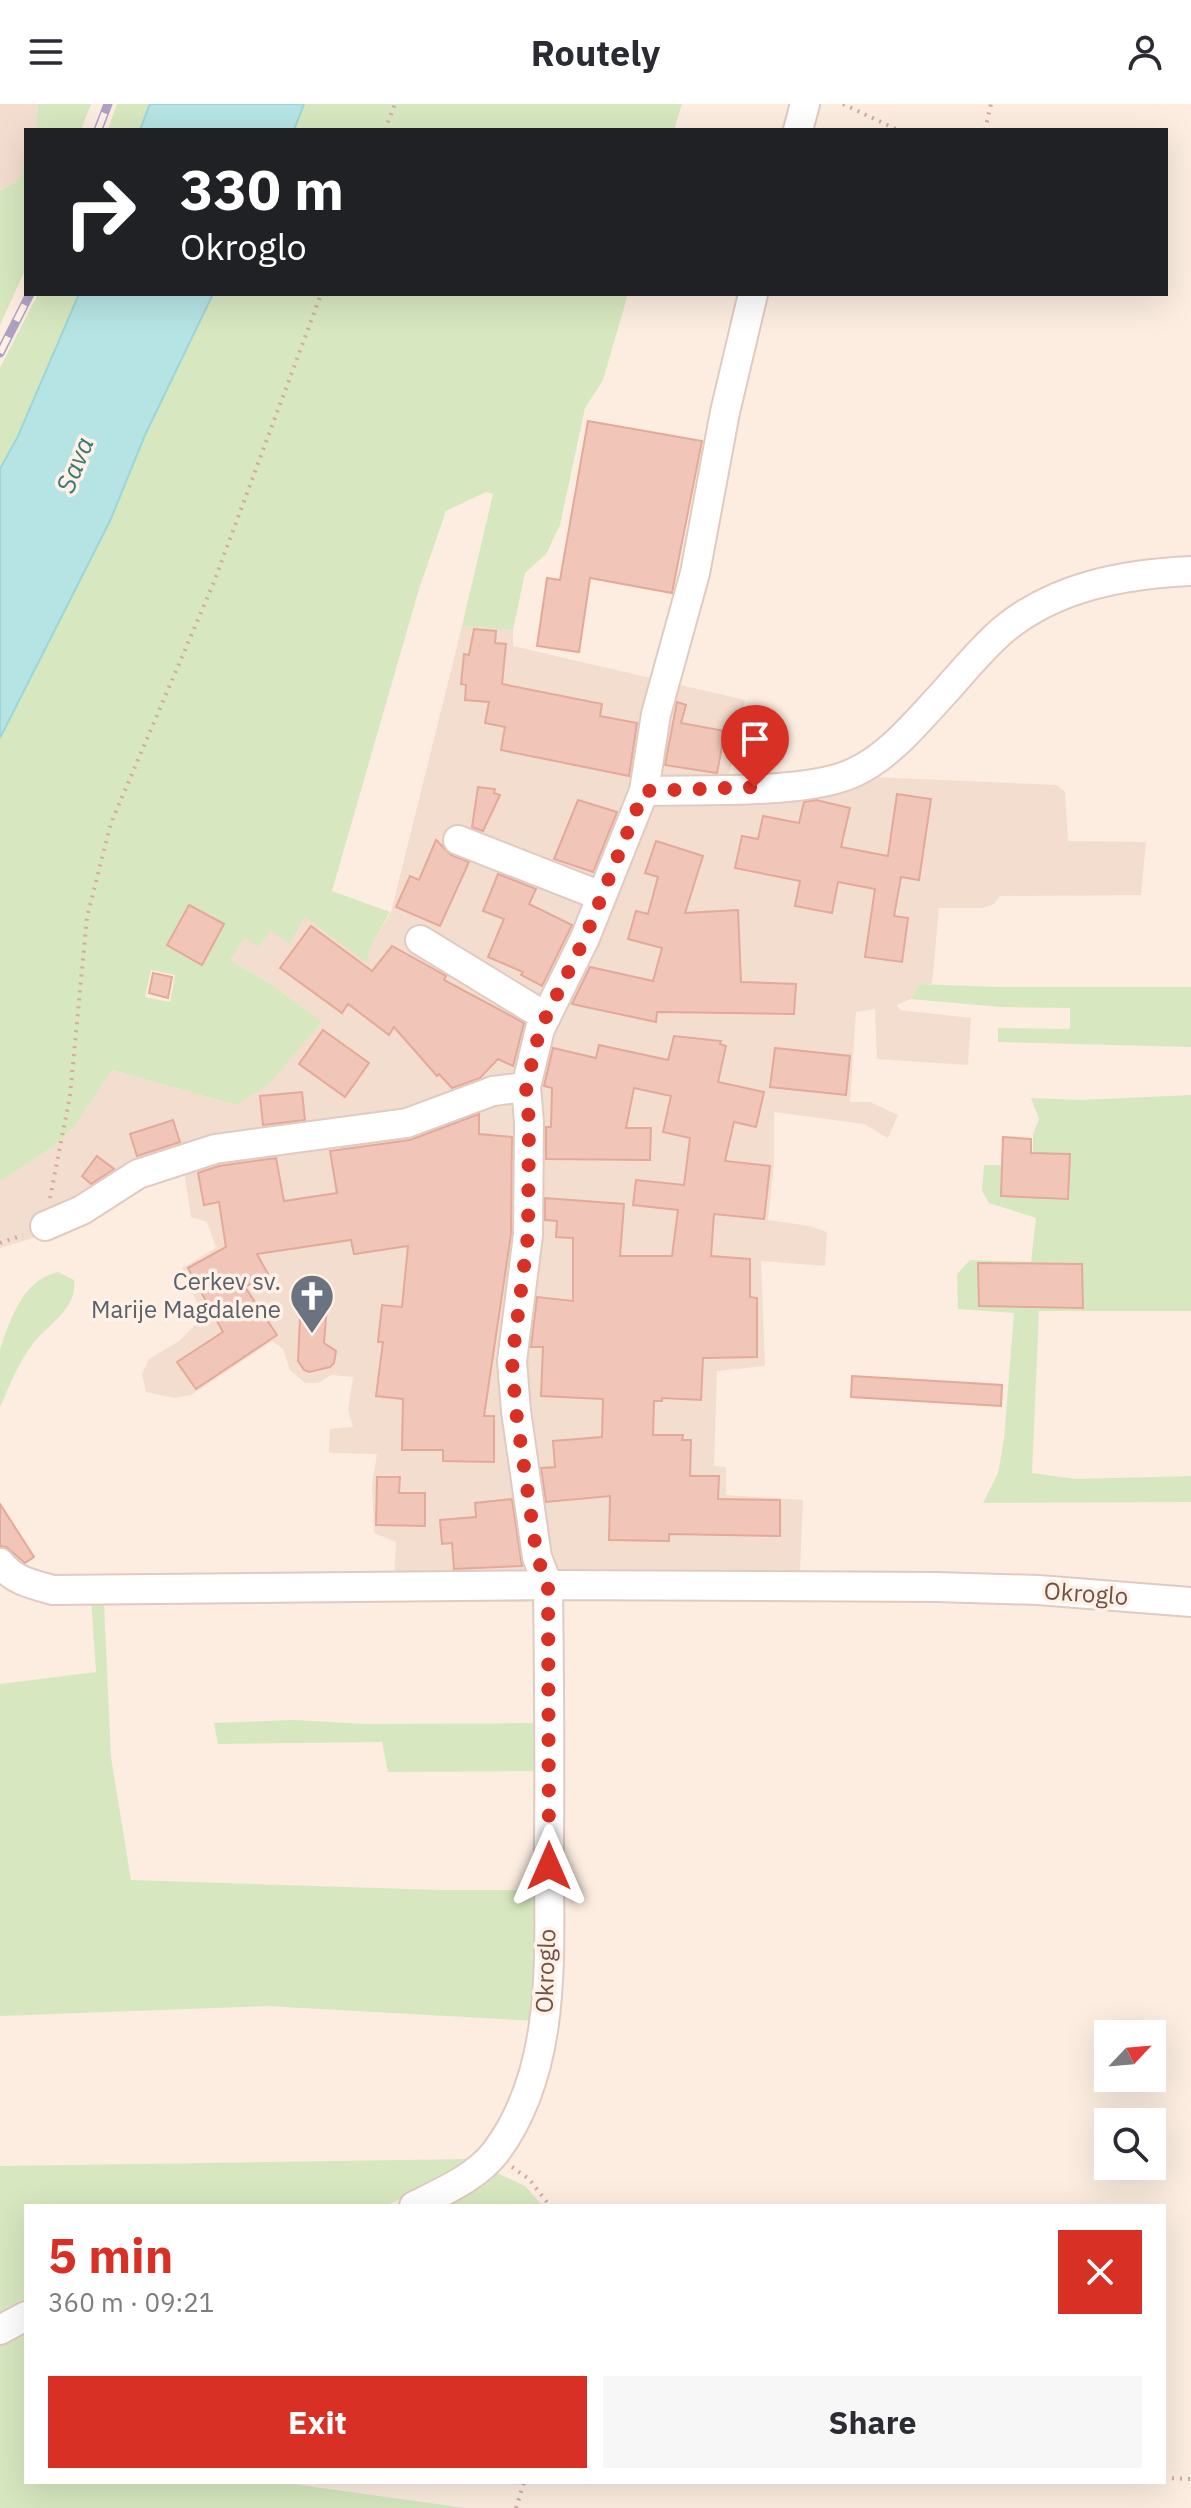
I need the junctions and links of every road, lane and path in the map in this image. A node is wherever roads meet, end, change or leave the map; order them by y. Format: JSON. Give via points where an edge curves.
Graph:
{"nodes":[{"id":1,"x":395,"y":104,"type":"edge"},
{"id":2,"x":805,"y":104,"type":"edge"},
{"id":3,"x":843,"y":104,"type":"edge"},
{"id":4,"x":991,"y":104,"type":"edge"},
{"id":5,"x":386,"y":128,"type":"edge"},
{"id":6,"x":799,"y":128,"type":"edge"},
{"id":7,"x":894,"y":128,"type":"edge"},
{"id":8,"x":985,"y":128,"type":"edge"},
{"id":9,"x":320,"y":296,"type":"edge"},
{"id":10,"x":753,"y":296,"type":"edge"},
{"id":11,"x":1191,"y":571,"type":"edge"},
{"id":12,"x":644,"y":791,"type":"junction"},
{"id":13,"x":458,"y":840,"type":"dead end"},
{"id":14,"x":601,"y":896,"type":"junction"},
{"id":15,"x":420,"y":940,"type":"dead end"},
{"id":16,"x":546,"y":1017,"type":"junction"},
{"id":17,"x":526,"y":1087,"type":"junction"},
{"id":18,"x":45,"y":1226,"type":"joint"},
{"id":19,"x":0,"y":1563,"type":"edge"},
{"id":20,"x":548,"y":1585,"type":"junction"},
{"id":21,"x":1191,"y":1602,"type":"edge"},
{"id":22,"x":494,"y":2155,"type":"junction"},
{"id":23,"x":418,"y":2204,"type":"edge"},
{"id":24,"x":548,"y":2204,"type":"edge"},
{"id":25,"x":24,"y":2317,"type":"edge"},
{"id":26,"x":0,"y":2330,"type":"edge"},
{"id":27,"x":1166,"y":2478,"type":"edge"},
{"id":28,"x":1191,"y":2479,"type":"edge"},
{"id":29,"x":523,"y":2484,"type":"edge"},
{"id":30,"x":516,"y":2508,"type":"edge"}],
"edges":[{"from":1,"to":5,"type":"path"},
{"from":2,"to":6,"type":"street"},
{"from":3,"to":7,"type":"path"},
{"from":4,"to":8,"type":"path"},
{"from":9,"to":18,"type":"path","via":[[214,582],[111,823],[87,917],[70,1096]]},
{"from":10,"to":12,"type":"street","name":"Okroglo","via":[[695,573],[656,714]]},
{"from":11,"to":12,"type":"street","via":[[1122,577],[1039,607],[1004,630],[893,745],[856,772],[800,785]]},
{"from":12,"to":14,"type":"street","name":"Okroglo"},
{"from":13,"to":14,"type":"street"},
{"from":14,"to":16,"type":"street","name":"Okroglo"},
{"from":15,"to":16,"type":"street"},
{"from":16,"to":17,"type":"street","name":"Okroglo"},
{"from":17,"to":18,"type":"street","via":[[493,1091],[407,1123],[215,1149],[138,1174],[82,1210]]},
{"from":17,"to":20,"type":"street","name":"Okroglo","via":[[528,1235],[512,1361],[534,1543]]},
{"from":19,"to":20,"type":"street","via":[[22,1582],[53,1590]]},
{"from":20,"to":21,"type":"street","name":"Okroglo","via":[[936,1587]]},
{"from":20,"to":22,"type":"street","name":"Okroglo","via":[[544,2029],[532,2082]]},
{"from":22,"to":23,"type":"street","name":"Okroglo","via":[[462,2181]]},
{"from":22,"to":24,"type":"path","via":[[529,2179]]},
{"from":25,"to":26,"type":"street"},
{"from":27,"to":28,"type":"path"},
{"from":29,"to":30,"type":"path"}]}
